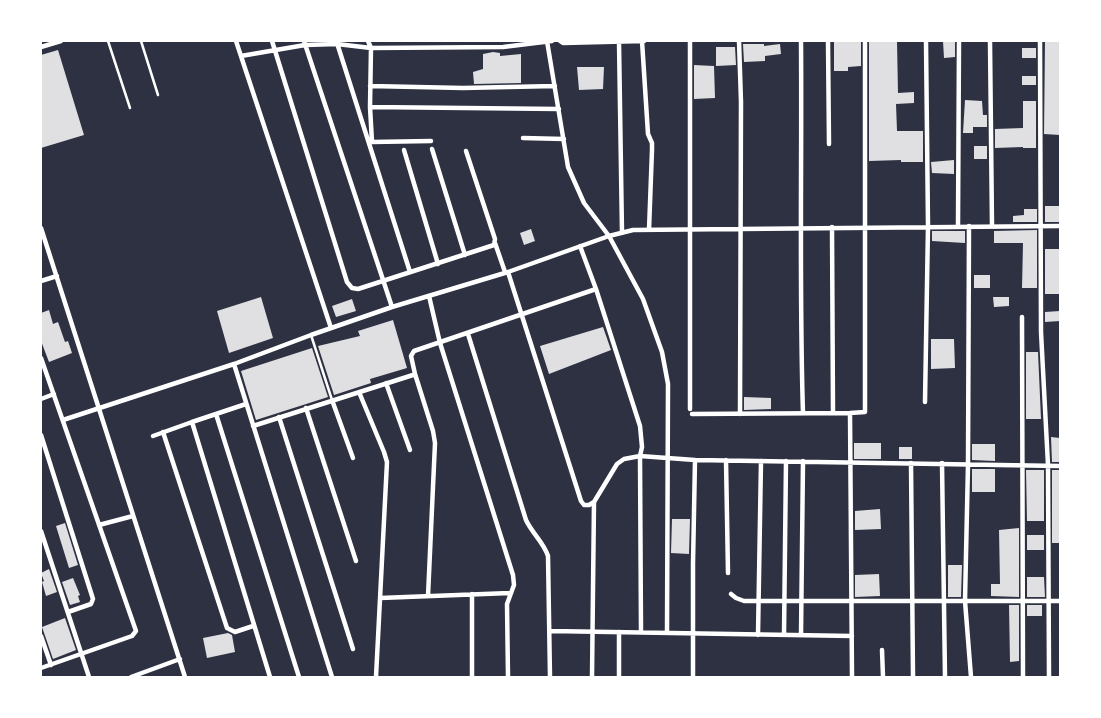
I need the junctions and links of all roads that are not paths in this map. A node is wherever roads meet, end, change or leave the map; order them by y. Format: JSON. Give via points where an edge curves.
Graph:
{"nodes":[{"id":1,"x":61,"y":41,"type":"edge"},
{"id":2,"x":108,"y":41,"type":"edge"},
{"id":3,"x":141,"y":41,"type":"edge"},
{"id":4,"x":236,"y":41,"type":"edge"},
{"id":5,"x":272,"y":41,"type":"edge"},
{"id":6,"x":368,"y":41,"type":"edge"},
{"id":7,"x":397,"y":41,"type":"edge"},
{"id":8,"x":560,"y":41,"type":"edge"},
{"id":9,"x":643,"y":41,"type":"edge"},
{"id":10,"x":690,"y":41,"type":"edge"},
{"id":11,"x":739,"y":41,"type":"edge"},
{"id":12,"x":801,"y":41,"type":"edge"},
{"id":13,"x":828,"y":41,"type":"edge"},
{"id":14,"x":865,"y":41,"type":"edge"},
{"id":15,"x":926,"y":41,"type":"edge"},
{"id":16,"x":959,"y":41,"type":"edge"},
{"id":17,"x":990,"y":41,"type":"edge"},
{"id":18,"x":1040,"y":41,"type":"edge"},
{"id":19,"x":549,"y":42,"type":"edge"},
{"id":20,"x":619,"y":42,"type":"edge"},
{"id":21,"x":304,"y":43,"type":"edge"},
{"id":22,"x":337,"y":43,"type":"edge"},
{"id":23,"x":426,"y":44,"type":"edge"},
{"id":24,"x":462,"y":44,"type":"edge"},
{"id":25,"x":41,"y":47,"type":"edge"},
{"id":26,"x":399,"y":47,"type":"junction"},
{"id":27,"x":371,"y":48,"type":"junction"},
{"id":28,"x":275,"y":50,"type":"junction"},
{"id":29,"x":241,"y":56,"type":"junction"},
{"id":30,"x":370,"y":86,"type":"junction"},
{"id":31,"x":555,"y":86,"type":"junction"},
{"id":32,"x":158,"y":95,"type":"dead end"},
{"id":33,"x":370,"y":107,"type":"junction"},
{"id":34,"x":130,"y":108,"type":"dead end"},
{"id":35,"x":559,"y":109,"type":"junction"},
{"id":36,"x":523,"y":138,"type":"dead end"},
{"id":37,"x":564,"y":138,"type":"junction"},
{"id":38,"x":431,"y":141,"type":"dead end"},
{"id":39,"x":830,"y":144,"type":"dead end"},
{"id":40,"x":432,"y":149,"type":"dead end"},
{"id":41,"x":404,"y":150,"type":"dead end"},
{"id":42,"x":466,"y":151,"type":"dead end"},
{"id":43,"x":928,"y":226,"type":"junction"},
{"id":44,"x":958,"y":226,"type":"junction"},
{"id":45,"x":969,"y":226,"type":"junction"},
{"id":46,"x":992,"y":226,"type":"junction"},
{"id":47,"x":1042,"y":226,"type":"junction"},
{"id":48,"x":1060,"y":226,"type":"edge"},
{"id":49,"x":832,"y":227,"type":"junction"},
{"id":50,"x":865,"y":227,"type":"junction"},
{"id":51,"x":41,"y":228,"type":"edge"},
{"id":52,"x":741,"y":228,"type":"junction"},
{"id":53,"x":802,"y":228,"type":"junction"},
{"id":54,"x":690,"y":229,"type":"junction"},
{"id":55,"x":649,"y":230,"type":"junction"},
{"id":56,"x":622,"y":232,"type":"junction"},
{"id":57,"x":609,"y":236,"type":"junction"},
{"id":58,"x":495,"y":243,"type":"junction"},
{"id":59,"x":580,"y":246,"type":"junction"},
{"id":60,"x":466,"y":255,"type":"junction"},
{"id":61,"x":438,"y":264,"type":"junction"},
{"id":62,"x":410,"y":272,"type":"junction"},
{"id":63,"x":507,"y":272,"type":"junction"},
{"id":64,"x":57,"y":276,"type":"junction"},
{"id":65,"x":41,"y":281,"type":"edge"},
{"id":66,"x":382,"y":281,"type":"junction"},
{"id":67,"x":596,"y":289,"type":"junction"},
{"id":68,"x":429,"y":296,"type":"junction"},
{"id":69,"x":392,"y":307,"type":"junction"},
{"id":70,"x":521,"y":316,"type":"junction"},
{"id":71,"x":1022,"y":317,"type":"dead end"},
{"id":72,"x":331,"y":328,"type":"junction"},
{"id":73,"x":468,"y":334,"type":"junction"},
{"id":74,"x":311,"y":335,"type":"junction"},
{"id":75,"x":440,"y":343,"type":"junction"},
{"id":76,"x":41,"y":358,"type":"edge"},
{"id":77,"x":234,"y":364,"type":"junction"},
{"id":78,"x":415,"y":374,"type":"junction"},
{"id":79,"x":386,"y":383,"type":"junction"},
{"id":80,"x":359,"y":392,"type":"junction"},
{"id":81,"x":54,"y":394,"type":"junction"},
{"id":82,"x":41,"y":399,"type":"edge"},
{"id":83,"x":332,"y":400,"type":"junction"},
{"id":84,"x":925,"y":402,"type":"dead end"},
{"id":85,"x":246,"y":404,"type":"junction"},
{"id":86,"x":99,"y":408,"type":"junction"},
{"id":87,"x":306,"y":408,"type":"junction"},
{"id":88,"x":690,"y":409,"type":"dead end"},
{"id":89,"x":803,"y":413,"type":"junction"},
{"id":90,"x":833,"y":413,"type":"junction"},
{"id":91,"x":850,"y":413,"type":"junction"},
{"id":92,"x":216,"y":414,"type":"junction"},
{"id":93,"x":692,"y":414,"type":"dead end"},
{"id":94,"x":740,"y":414,"type":"junction"},
{"id":95,"x":279,"y":417,"type":"junction"},
{"id":96,"x":63,"y":420,"type":"junction"},
{"id":97,"x":192,"y":422,"type":"junction"},
{"id":98,"x":253,"y":426,"type":"junction"},
{"id":99,"x":163,"y":432,"type":"junction"},
{"id":100,"x":41,"y":435,"type":"edge"},
{"id":101,"x":153,"y":436,"type":"dead end"},
{"id":102,"x":410,"y":450,"type":"dead end"},
{"id":103,"x":640,"y":456,"type":"junction"},
{"id":104,"x":352,"y":458,"type":"dead end"},
{"id":105,"x":668,"y":458,"type":"junction"},
{"id":106,"x":696,"y":460,"type":"junction"},
{"id":107,"x":726,"y":460,"type":"junction"},
{"id":108,"x":761,"y":461,"type":"junction"},
{"id":109,"x":786,"y":461,"type":"junction"},
{"id":110,"x":803,"y":461,"type":"junction"},
{"id":111,"x":850,"y":463,"type":"junction"},
{"id":112,"x":911,"y":463,"type":"junction"},
{"id":113,"x":942,"y":463,"type":"junction"},
{"id":114,"x":968,"y":464,"type":"junction"},
{"id":115,"x":1048,"y":465,"type":"junction"},
{"id":116,"x":1024,"y":466,"type":"junction"},
{"id":117,"x":1060,"y":466,"type":"edge"},
{"id":118,"x":594,"y":502,"type":"junction"},
{"id":119,"x":133,"y":516,"type":"junction"},
{"id":120,"x":99,"y":525,"type":"junction"},
{"id":121,"x":41,"y":531,"type":"edge"},
{"id":122,"x":356,"y":561,"type":"dead end"},
{"id":123,"x":728,"y":573,"type":"dead end"},
{"id":124,"x":510,"y":593,"type":"junction"},
{"id":125,"x":472,"y":594,"type":"junction"},
{"id":126,"x":731,"y":594,"type":"dead end"},
{"id":127,"x":428,"y":596,"type":"junction"},
{"id":128,"x":380,"y":598,"type":"junction"},
{"id":129,"x":784,"y":600,"type":"junction"},
{"id":130,"x":851,"y":600,"type":"junction"},
{"id":131,"x":911,"y":600,"type":"junction"},
{"id":132,"x":944,"y":600,"type":"junction"},
{"id":133,"x":965,"y":600,"type":"junction"},
{"id":134,"x":759,"y":601,"type":"junction"},
{"id":135,"x":801,"y":601,"type":"junction"},
{"id":136,"x":1024,"y":601,"type":"junction"},
{"id":137,"x":1049,"y":601,"type":"junction"},
{"id":138,"x":1060,"y":601,"type":"edge"},
{"id":139,"x":68,"y":612,"type":"junction"},
{"id":140,"x":254,"y":626,"type":"junction"},
{"id":141,"x":550,"y":630,"type":"junction"},
{"id":142,"x":591,"y":632,"type":"junction"},
{"id":143,"x":619,"y":632,"type":"junction"},
{"id":144,"x":641,"y":632,"type":"junction"},
{"id":145,"x":666,"y":633,"type":"junction"},
{"id":146,"x":693,"y":634,"type":"junction"},
{"id":147,"x":758,"y":634,"type":"junction"},
{"id":148,"x":784,"y":635,"type":"junction"},
{"id":149,"x":801,"y":635,"type":"junction"},
{"id":150,"x":41,"y":636,"type":"edge"},
{"id":151,"x":852,"y":636,"type":"junction"},
{"id":152,"x":353,"y":649,"type":"dead end"},
{"id":153,"x":882,"y":650,"type":"dead end"},
{"id":154,"x":82,"y":654,"type":"junction"},
{"id":155,"x":180,"y":659,"type":"junction"},
{"id":156,"x":50,"y":665,"type":"junction"},
{"id":157,"x":41,"y":668,"type":"edge"},
{"id":158,"x":147,"y":674,"type":"edge"},
{"id":159,"x":89,"y":677,"type":"edge"},
{"id":160,"x":132,"y":677,"type":"edge"},
{"id":161,"x":186,"y":677,"type":"edge"},
{"id":162,"x":270,"y":677,"type":"edge"},
{"id":163,"x":299,"y":677,"type":"edge"},
{"id":164,"x":332,"y":677,"type":"edge"},
{"id":165,"x":376,"y":677,"type":"edge"},
{"id":166,"x":472,"y":677,"type":"edge"},
{"id":167,"x":508,"y":677,"type":"edge"},
{"id":168,"x":550,"y":677,"type":"edge"},
{"id":169,"x":592,"y":677,"type":"edge"},
{"id":170,"x":619,"y":677,"type":"edge"},
{"id":171,"x":693,"y":677,"type":"edge"},
{"id":172,"x":852,"y":677,"type":"edge"},
{"id":173,"x":883,"y":677,"type":"edge"},
{"id":174,"x":913,"y":677,"type":"edge"},
{"id":175,"x":945,"y":677,"type":"edge"},
{"id":176,"x":971,"y":677,"type":"edge"},
{"id":177,"x":1023,"y":677,"type":"edge"},
{"id":178,"x":1049,"y":677,"type":"edge"}],
"edges":[{"from":1,"to":25,"type":"street"},
{"from":2,"to":34,"type":"lane"},
{"from":3,"to":32,"type":"lane"},
{"from":4,"to":29,"type":"street"},
{"from":5,"to":28,"type":"street"},
{"from":6,"to":27,"type":"street"},
{"from":7,"to":26,"type":"street"},
{"from":8,"to":20,"type":"street"},
{"from":9,"to":20,"type":"street"},
{"from":9,"to":55,"type":"street","via":[[647,127],[652,143]]},
{"from":10,"to":54,"type":"street"},
{"from":11,"to":52,"type":"street"},
{"from":12,"to":53,"type":"street"},
{"from":13,"to":39,"type":"street"},
{"from":14,"to":50,"type":"street"},
{"from":15,"to":43,"type":"street"},
{"from":16,"to":44,"type":"street"},
{"from":17,"to":46,"type":"street"},
{"from":18,"to":47,"type":"street"},
{"from":19,"to":24,"type":"street","via":[[520,46]]},
{"from":19,"to":31,"type":"street"},
{"from":20,"to":56,"type":"street"},
{"from":21,"to":22,"type":"street"},
{"from":21,"to":28,"type":"street"},
{"from":21,"to":66,"type":"street"},
{"from":22,"to":27,"type":"street"},
{"from":22,"to":62,"type":"street"},
{"from":23,"to":24,"type":"street"},
{"from":23,"to":26,"type":"street"},
{"from":26,"to":27,"type":"street"},
{"from":27,"to":30,"type":"street"},
{"from":28,"to":29,"type":"street"},
{"from":28,"to":66,"type":"street","via":[[347,282],[358,289]]},
{"from":29,"to":72,"type":"street"},
{"from":30,"to":31,"type":"street"},
{"from":30,"to":33,"type":"street"},
{"from":31,"to":35,"type":"street"},
{"from":33,"to":35,"type":"street"},
{"from":33,"to":38,"type":"street","via":[[372,142]]},
{"from":35,"to":37,"type":"street"},
{"from":36,"to":37,"type":"street"},
{"from":37,"to":57,"type":"street","via":[[568,167],[576,188]]},
{"from":40,"to":60,"type":"street"},
{"from":41,"to":61,"type":"street"},
{"from":42,"to":58,"type":"street"},
{"from":43,"to":44,"type":"street"},
{"from":43,"to":50,"type":"street"},
{"from":43,"to":84,"type":"street"},
{"from":44,"to":45,"type":"street"},
{"from":45,"to":46,"type":"street"},
{"from":45,"to":114,"type":"street"},
{"from":46,"to":47,"type":"street"},
{"from":47,"to":48,"type":"street"},
{"from":47,"to":115,"type":"street","via":[[1041,332]]},
{"from":49,"to":50,"type":"street"},
{"from":49,"to":53,"type":"street"},
{"from":49,"to":90,"type":"street"},
{"from":50,"to":91,"type":"street","via":[[866,409],[863,413]]},
{"from":51,"to":64,"type":"street"},
{"from":52,"to":53,"type":"street"},
{"from":52,"to":54,"type":"street"},
{"from":52,"to":94,"type":"street"},
{"from":53,"to":89,"type":"street"},
{"from":54,"to":55,"type":"street"},
{"from":54,"to":88,"type":"street"},
{"from":55,"to":56,"type":"street"},
{"from":56,"to":57,"type":"street"},
{"from":57,"to":59,"type":"street"},
{"from":57,"to":105,"type":"street","via":[[643,299],[662,352],[668,384]]},
{"from":58,"to":60,"type":"street","via":[[492,247]]},
{"from":58,"to":63,"type":"street"},
{"from":59,"to":63,"type":"street"},
{"from":59,"to":67,"type":"street"},
{"from":60,"to":61,"type":"street"},
{"from":61,"to":62,"type":"street"},
{"from":62,"to":66,"type":"street"},
{"from":63,"to":68,"type":"street"},
{"from":63,"to":70,"type":"street"},
{"from":64,"to":65,"type":"street"},
{"from":64,"to":86,"type":"street"},
{"from":66,"to":69,"type":"street"},
{"from":67,"to":70,"type":"street"},
{"from":67,"to":103,"type":"street","via":[[640,426]]},
{"from":68,"to":69,"type":"street"},
{"from":68,"to":75,"type":"street"},
{"from":69,"to":72,"type":"street"},
{"from":70,"to":73,"type":"street"},
{"from":70,"to":118,"type":"street","via":[[581,501],[584,505]]},
{"from":71,"to":116,"type":"street"},
{"from":72,"to":74,"type":"street"},
{"from":73,"to":75,"type":"street"},
{"from":73,"to":141,"type":"street","via":[[526,520],[548,556]]},
{"from":74,"to":77,"type":"street"},
{"from":74,"to":83,"type":"lane"},
{"from":75,"to":78,"type":"street","via":[[411,353]]},
{"from":75,"to":124,"type":"street","via":[[513,575],[514,585]]},
{"from":76,"to":81,"type":"street"},
{"from":77,"to":85,"type":"street"},
{"from":77,"to":86,"type":"street"},
{"from":78,"to":79,"type":"street"},
{"from":78,"to":127,"type":"street","via":[[435,443]]},
{"from":79,"to":80,"type":"street"},
{"from":79,"to":102,"type":"street"},
{"from":80,"to":83,"type":"street"},
{"from":80,"to":128,"type":"street","via":[[387,462]]},
{"from":81,"to":82,"type":"street"},
{"from":81,"to":96,"type":"street"},
{"from":83,"to":87,"type":"street"},
{"from":83,"to":104,"type":"street"},
{"from":85,"to":92,"type":"street"},
{"from":85,"to":98,"type":"street"},
{"from":86,"to":96,"type":"street"},
{"from":86,"to":119,"type":"street"},
{"from":87,"to":95,"type":"street"},
{"from":87,"to":122,"type":"street"},
{"from":89,"to":90,"type":"street"},
{"from":89,"to":94,"type":"street"},
{"from":90,"to":91,"type":"street"},
{"from":91,"to":111,"type":"street"},
{"from":92,"to":97,"type":"street"},
{"from":92,"to":163,"type":"street"},
{"from":93,"to":94,"type":"street"},
{"from":95,"to":98,"type":"street"},
{"from":95,"to":152,"type":"street"},
{"from":96,"to":120,"type":"street"},
{"from":97,"to":99,"type":"street"},
{"from":97,"to":140,"type":"street"},
{"from":98,"to":164,"type":"street"},
{"from":99,"to":101,"type":"street"},
{"from":99,"to":140,"type":"street","via":[[227,628],[235,632]]},
{"from":100,"to":139,"type":"street","via":[[93,599],[91,604]]},
{"from":103,"to":105,"type":"street"},
{"from":103,"to":118,"type":"street","via":[[617,464]]},
{"from":103,"to":144,"type":"street"},
{"from":105,"to":106,"type":"street"},
{"from":105,"to":145,"type":"street"},
{"from":106,"to":107,"type":"street"},
{"from":106,"to":146,"type":"street"},
{"from":107,"to":108,"type":"street"},
{"from":107,"to":123,"type":"street"},
{"from":108,"to":109,"type":"street"},
{"from":108,"to":134,"type":"street"},
{"from":109,"to":110,"type":"street"},
{"from":109,"to":129,"type":"street"},
{"from":110,"to":111,"type":"street"},
{"from":110,"to":135,"type":"street"},
{"from":111,"to":112,"type":"street"},
{"from":111,"to":130,"type":"street"},
{"from":112,"to":113,"type":"street"},
{"from":112,"to":131,"type":"street"},
{"from":113,"to":114,"type":"street"},
{"from":113,"to":132,"type":"street"},
{"from":114,"to":116,"type":"street"},
{"from":114,"to":133,"type":"street"},
{"from":115,"to":116,"type":"street"},
{"from":115,"to":117,"type":"street"},
{"from":115,"to":137,"type":"street"},
{"from":116,"to":136,"type":"street"},
{"from":118,"to":142,"type":"street"},
{"from":119,"to":120,"type":"street"},
{"from":119,"to":155,"type":"street"},
{"from":120,"to":154,"type":"street","via":[[136,631],[132,636]]},
{"from":121,"to":139,"type":"street"},
{"from":124,"to":125,"type":"street"},
{"from":124,"to":167,"type":"street","via":[[507,604]]},
{"from":125,"to":127,"type":"street"},
{"from":125,"to":166,"type":"street"},
{"from":126,"to":134,"type":"street","via":[[744,601]]},
{"from":127,"to":128,"type":"street"},
{"from":128,"to":165,"type":"street"},
{"from":129,"to":134,"type":"street"},
{"from":129,"to":135,"type":"street"},
{"from":129,"to":148,"type":"street"},
{"from":130,"to":131,"type":"street"},
{"from":130,"to":135,"type":"street"},
{"from":130,"to":151,"type":"street"},
{"from":131,"to":132,"type":"street"},
{"from":131,"to":174,"type":"street"},
{"from":132,"to":133,"type":"street"},
{"from":132,"to":175,"type":"street"},
{"from":133,"to":136,"type":"street"},
{"from":133,"to":176,"type":"street"},
{"from":134,"to":147,"type":"street"},
{"from":135,"to":149,"type":"street"},
{"from":136,"to":137,"type":"street"},
{"from":136,"to":177,"type":"street"},
{"from":137,"to":138,"type":"street"},
{"from":137,"to":178,"type":"street"},
{"from":139,"to":154,"type":"street"},
{"from":140,"to":162,"type":"street"},
{"from":141,"to":142,"type":"street"},
{"from":141,"to":168,"type":"street"},
{"from":142,"to":143,"type":"street"},
{"from":142,"to":169,"type":"street"},
{"from":143,"to":144,"type":"street"},
{"from":143,"to":170,"type":"street"},
{"from":144,"to":145,"type":"street"},
{"from":145,"to":146,"type":"street"},
{"from":146,"to":147,"type":"street"},
{"from":146,"to":171,"type":"street"},
{"from":147,"to":148,"type":"street"},
{"from":148,"to":149,"type":"street"},
{"from":149,"to":151,"type":"street"},
{"from":150,"to":156,"type":"street"},
{"from":151,"to":172,"type":"street"},
{"from":153,"to":173,"type":"street"},
{"from":154,"to":156,"type":"street"},
{"from":154,"to":159,"type":"street"},
{"from":155,"to":158,"type":"street"},
{"from":155,"to":161,"type":"street"},
{"from":156,"to":157,"type":"street"},
{"from":158,"to":160,"type":"street"}]}
